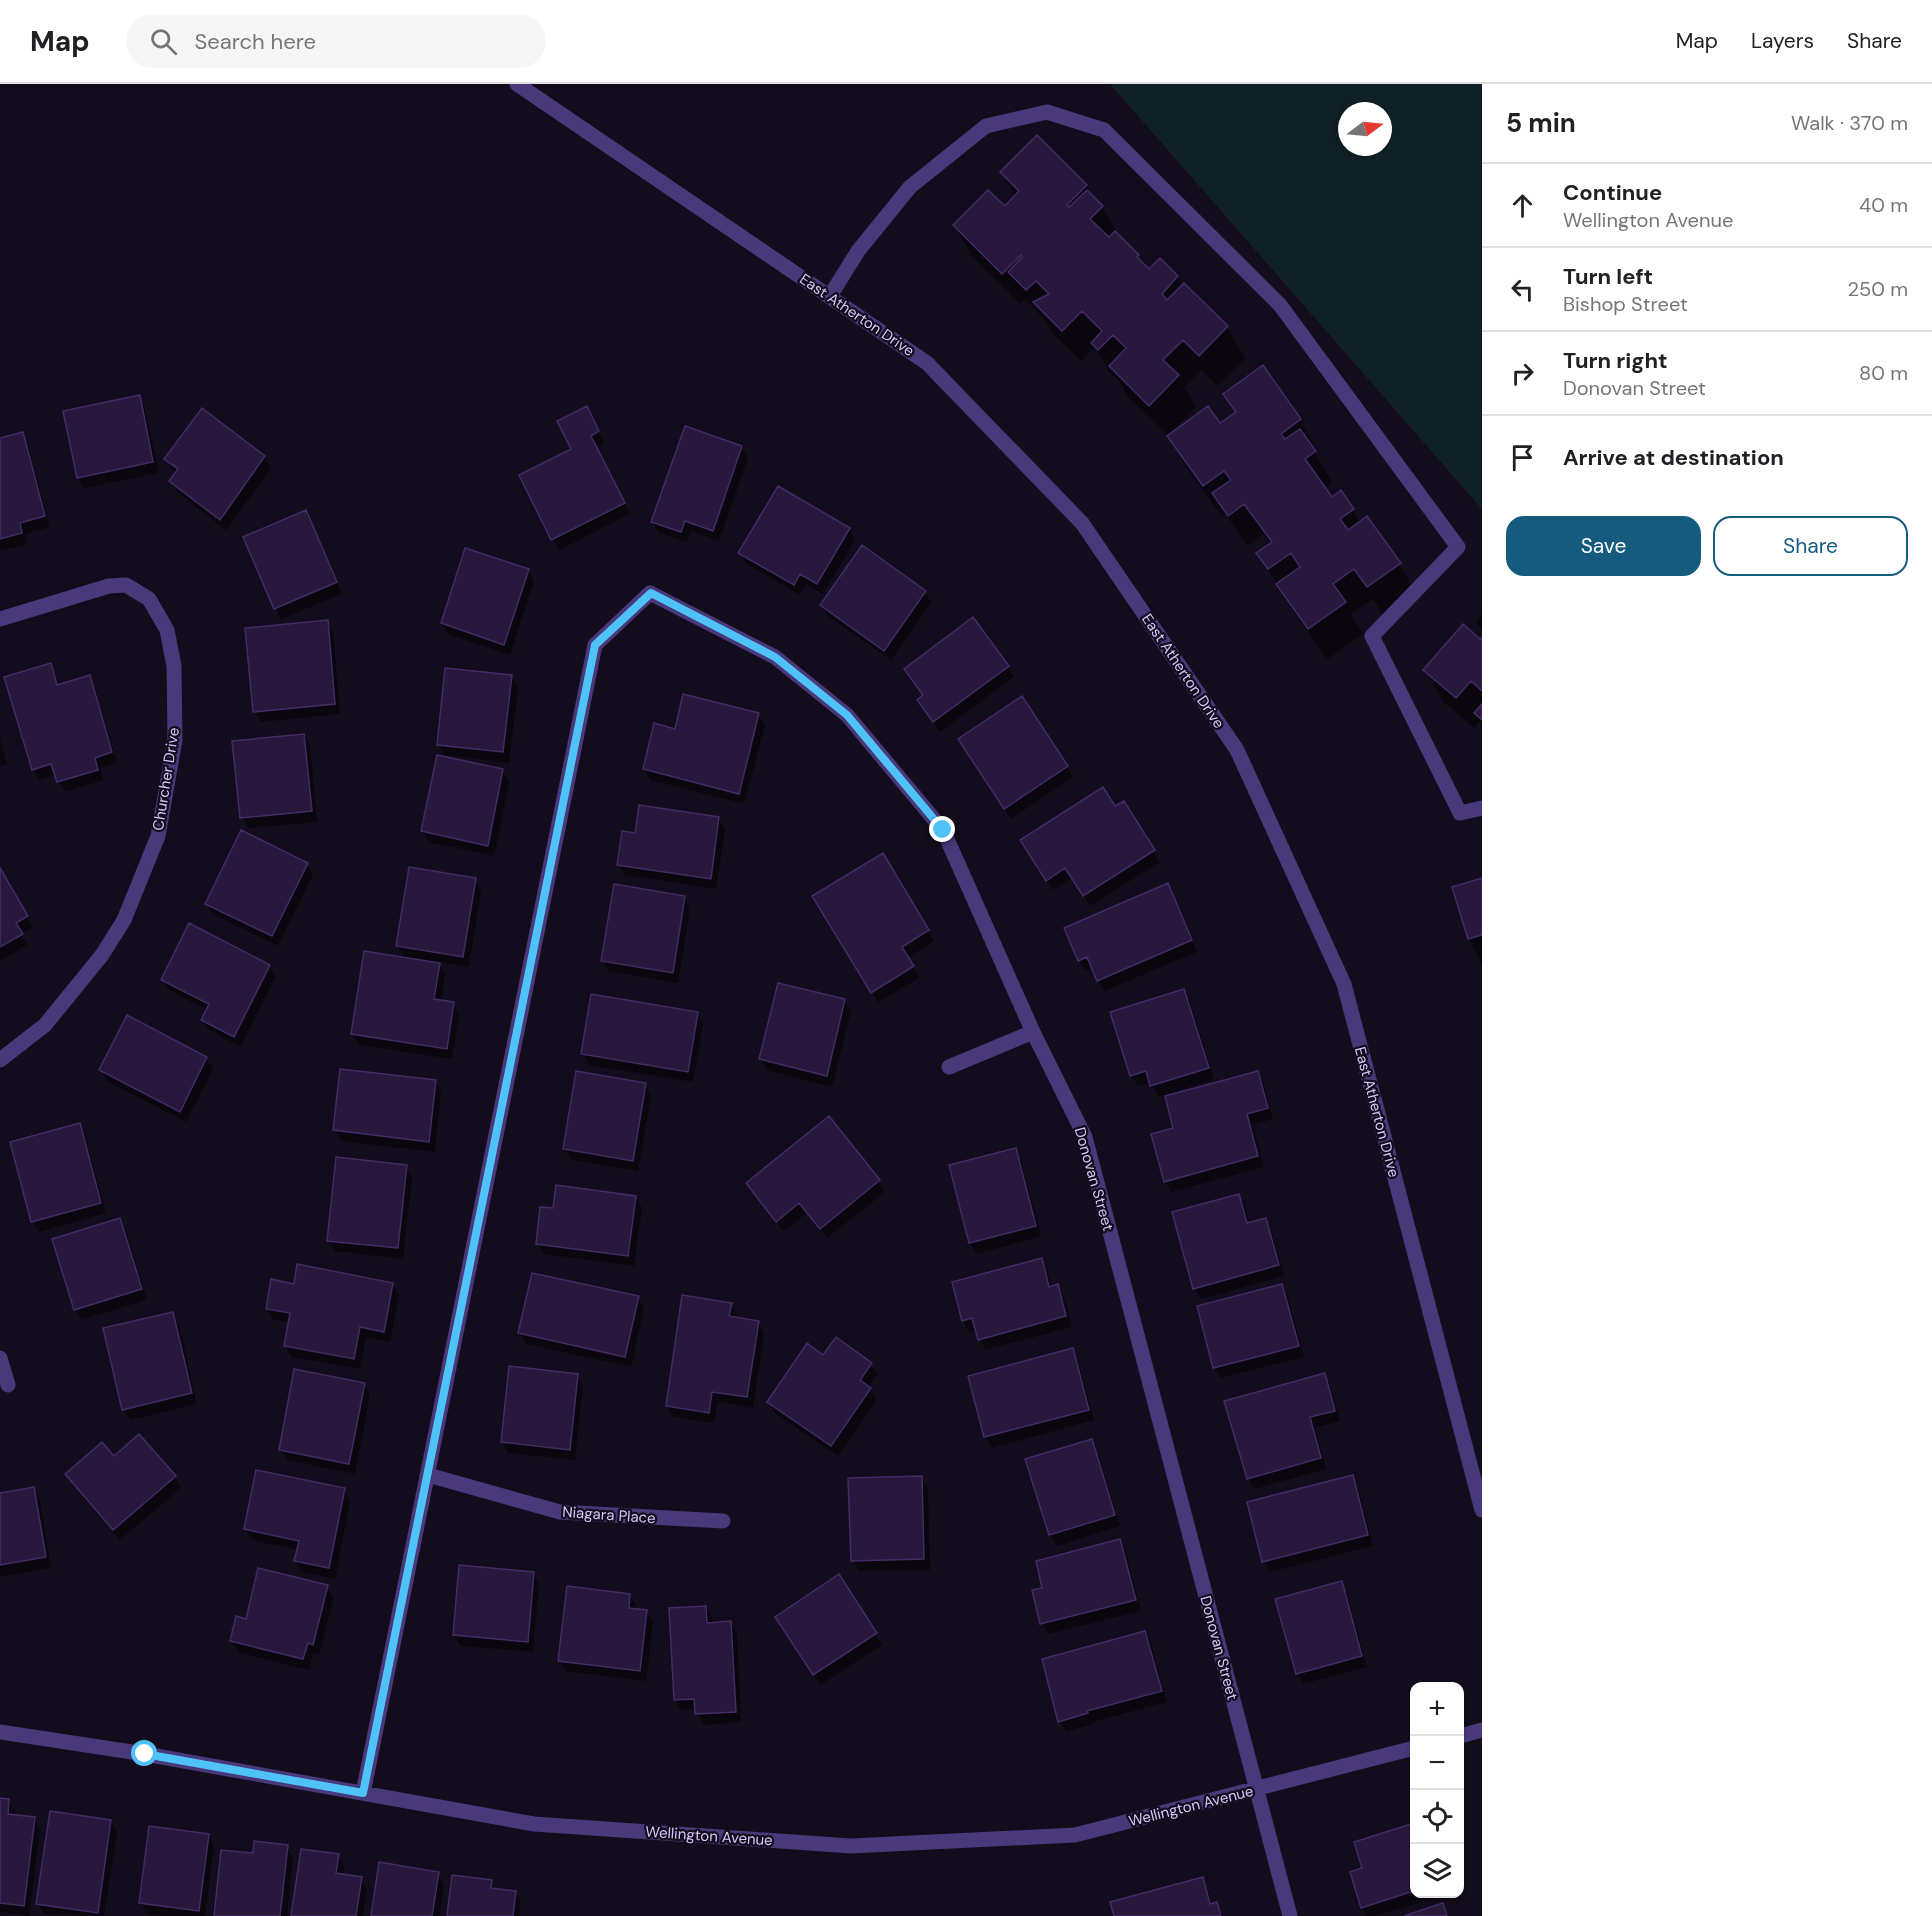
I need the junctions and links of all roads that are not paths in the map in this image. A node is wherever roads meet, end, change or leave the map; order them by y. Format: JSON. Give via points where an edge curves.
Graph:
{"nodes":[{"id":1,"x":517,"y":84,"type":"edge"},
{"id":2,"x":830,"y":296,"type":"junction"},
{"id":3,"x":0,"y":619,"type":"edge"},
{"id":4,"x":1482,"y":808,"type":"edge"},
{"id":5,"x":1033,"y":1032,"type":"junction"},
{"id":6,"x":0,"y":1060,"type":"edge"},
{"id":7,"x":949,"y":1067,"type":"dead end"},
{"id":8,"x":0,"y":1358,"type":"edge"},
{"id":9,"x":8,"y":1385,"type":"dead end"},
{"id":10,"x":428,"y":1476,"type":"junction"},
{"id":11,"x":1482,"y":1510,"type":"edge"},
{"id":12,"x":723,"y":1521,"type":"dead end"},
{"id":13,"x":1482,"y":1730,"type":"edge"},
{"id":14,"x":0,"y":1732,"type":"edge"},
{"id":15,"x":1464,"y":1735,"type":"edge"},
{"id":16,"x":1410,"y":1749,"type":"edge"},
{"id":17,"x":1256,"y":1789,"type":"junction"},
{"id":18,"x":363,"y":1793,"type":"junction"},
{"id":19,"x":1290,"y":1916,"type":"edge"}],
"edges":[{"from":1,"to":2,"type":"street","name":"East Atherton Drive"},
{"from":2,"to":4,"type":"street","via":[[858,251],[910,188],[986,126],[1047,112],[1104,130],[1281,305],[1458,547],[1372,636],[1460,813]]},
{"from":2,"to":11,"type":"street","name":"East Atherton Drive","via":[[927,363],[1082,523],[1237,750],[1344,984]]},
{"from":3,"to":6,"type":"street","name":"Churcher Drive","via":[[109,586],[126,585],[149,599],[167,630],[174,666],[175,740],[158,836],[124,920],[102,955],[45,1025]]},
{"from":5,"to":7,"type":"street"},
{"from":5,"to":10,"type":"street","name":"Donovan Street","via":[[943,830],[847,715],[775,657],[651,593],[595,645]]},
{"from":5,"to":17,"type":"street","name":"Donovan Street","via":[[1085,1137]]},
{"from":8,"to":9,"type":"street"},
{"from":10,"to":12,"type":"street","name":"Niagara Place","via":[[560,1512]]},
{"from":10,"to":18,"type":"street"},
{"from":13,"to":15,"type":"street"},
{"from":14,"to":18,"type":"street","name":"Wellington Avenue"},
{"from":16,"to":17,"type":"street","name":"Wellington Avenue"},
{"from":17,"to":18,"type":"street","name":"Wellington Avenue","via":[[1074,1835],[851,1846],[534,1824]]},
{"from":17,"to":19,"type":"street","name":"Donovan Street"}]}
